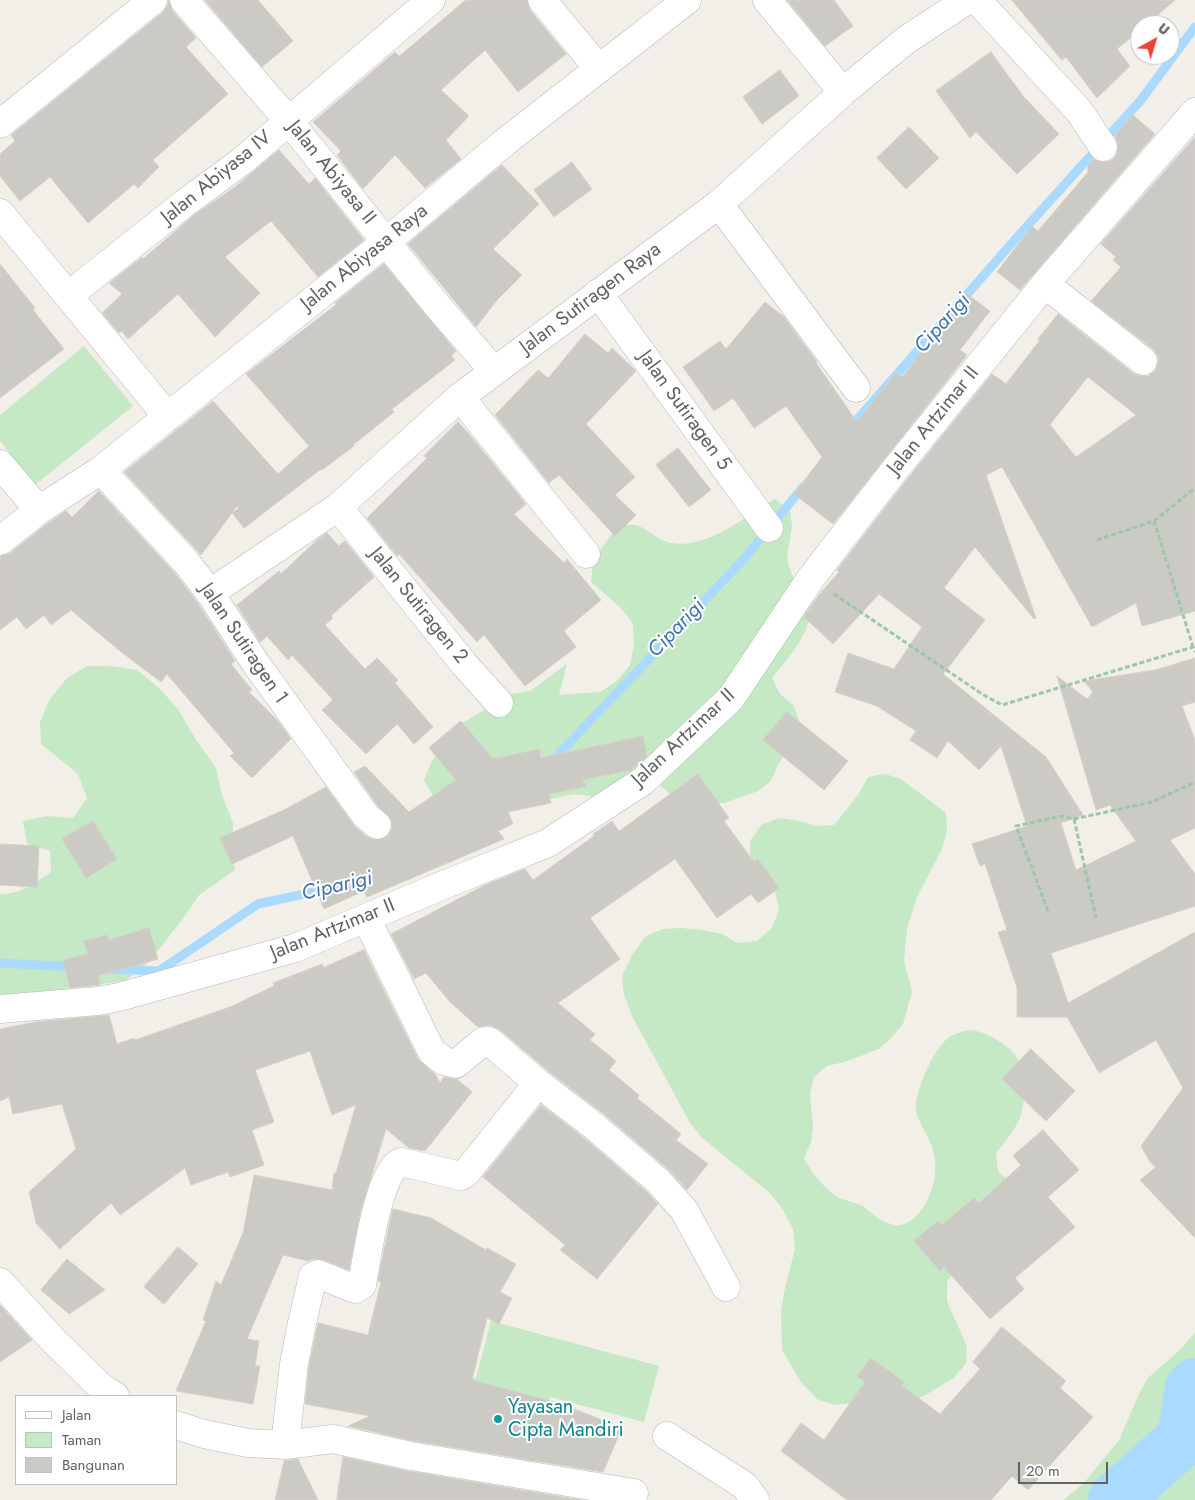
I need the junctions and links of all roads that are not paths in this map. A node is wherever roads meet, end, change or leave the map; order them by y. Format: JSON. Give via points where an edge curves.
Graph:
{"nodes":[{"id":1,"x":153,"y":0,"type":"edge"},
{"id":2,"x":184,"y":0,"type":"edge"},
{"id":3,"x":430,"y":0,"type":"edge"},
{"id":4,"x":542,"y":0,"type":"edge"},
{"id":5,"x":687,"y":0,"type":"edge"},
{"id":6,"x":767,"y":0,"type":"edge"},
{"id":7,"x":967,"y":0,"type":"edge"},
{"id":8,"x":977,"y":0,"type":"edge"},
{"id":9,"x":599,"y":69,"type":"junction"},
{"id":10,"x":843,"y":92,"type":"junction"},
{"id":11,"x":1195,"y":112,"type":"edge"},
{"id":12,"x":288,"y":120,"type":"junction"},
{"id":13,"x":0,"y":124,"type":"edge"},
{"id":14,"x":1103,"y":147,"type":"dead end"},
{"id":15,"x":719,"y":204,"type":"junction"},
{"id":16,"x":0,"y":213,"type":"edge"},
{"id":17,"x":386,"y":242,"type":"junction"},
{"id":18,"x":1045,"y":284,"type":"junction"},
{"id":19,"x":598,"y":293,"type":"junction"},
{"id":20,"x":69,"y":295,"type":"junction"},
{"id":21,"x":1143,"y":361,"type":"dead end"},
{"id":22,"x":494,"y":371,"type":"junction"},
{"id":23,"x":856,"y":388,"type":"dead end"},
{"id":24,"x":460,"y":397,"type":"junction"},
{"id":25,"x":168,"y":417,"type":"junction"},
{"id":26,"x":0,"y":464,"type":"edge"},
{"id":27,"x":101,"y":470,"type":"junction"},
{"id":28,"x":338,"y":507,"type":"junction"},
{"id":29,"x":39,"y":510,"type":"junction"},
{"id":30,"x":769,"y":528,"type":"dead end"},
{"id":31,"x":0,"y":541,"type":"edge"},
{"id":32,"x":586,"y":554,"type":"dead end"},
{"id":33,"x":210,"y":593,"type":"junction"},
{"id":34,"x":500,"y":703,"type":"dead end"},
{"id":35,"x":377,"y":825,"type":"dead end"},
{"id":36,"x":366,"y":918,"type":"junction"},
{"id":37,"x":0,"y":1009,"type":"edge"},
{"id":38,"x":538,"y":1083,"type":"junction"},
{"id":39,"x":0,"y":1282,"type":"edge"},
{"id":40,"x":726,"y":1287,"type":"dead end"},
{"id":41,"x":113,"y":1395,"type":"edge"},
{"id":42,"x":178,"y":1426,"type":"edge"},
{"id":43,"x":667,"y":1436,"type":"dead end"},
{"id":44,"x":285,"y":1445,"type":"junction"},
{"id":45,"x":634,"y":1493,"type":"dead end"},
{"id":46,"x":755,"y":1500,"type":"edge"}],
"edges":[{"from":1,"to":13,"type":"street"},
{"from":2,"to":12,"type":"street","name":"Jalan Abiyasa II"},
{"from":3,"to":12,"type":"street","name":"Jalan Abiyasa IV"},
{"from":4,"to":9,"type":"street"},
{"from":5,"to":9,"type":"street","name":"Jalan Abiyasa Raya"},
{"from":6,"to":10,"type":"street"},
{"from":7,"to":10,"type":"street","name":"Jalan Sutiragen Raya","via":[[906,40]]},
{"from":8,"to":14,"type":"street","via":[[1079,111]]},
{"from":9,"to":17,"type":"street","name":"Jalan Abiyasa Raya","via":[[505,142]]},
{"from":10,"to":15,"type":"street","name":"Jalan Sutiragen Raya"},
{"from":11,"to":18,"type":"street","name":"Jalan Artzimar II"},
{"from":12,"to":17,"type":"street","name":"Jalan Abiyasa II"},
{"from":12,"to":20,"type":"street","name":"Jalan Abiyasa IV","via":[[242,161]]},
{"from":15,"to":19,"type":"street","name":"Jalan Sutiragen Raya"},
{"from":15,"to":23,"type":"street"},
{"from":16,"to":20,"type":"street"},
{"from":17,"to":22,"type":"street","name":"Jalan Abiyasa II"},
{"from":17,"to":25,"type":"street","name":"Jalan Abiyasa Raya"},
{"from":18,"to":21,"type":"street"},
{"from":18,"to":36,"type":"street","name":"Jalan Artzimar II","via":[[811,578],[731,698],[643,781],[548,843]]},
{"from":19,"to":22,"type":"street","name":"Jalan Sutiragen Raya"},
{"from":19,"to":30,"type":"street","name":"Jalan Sutiragen 5"},
{"from":20,"to":25,"type":"street"},
{"from":22,"to":24,"type":"street","name":"Jalan Sutiragen Raya"},
{"from":24,"to":28,"type":"street","name":"Jalan Sutiragen Raya"},
{"from":24,"to":32,"type":"street"},
{"from":25,"to":27,"type":"street","name":"Jalan Abiyasa Raya"},
{"from":26,"to":29,"type":"street"},
{"from":27,"to":29,"type":"street","name":"Jalan Abiyasa Raya"},
{"from":27,"to":33,"type":"street","name":"Jalan Sutiragen 1","via":[[186,562]]},
{"from":28,"to":33,"type":"street","name":"Jalan Sutiragen Raya"},
{"from":28,"to":34,"type":"street","name":"Jalan Sutiragen 2","via":[[464,664]]},
{"from":29,"to":31,"type":"street","name":"Jalan Abiyasa Raya"},
{"from":33,"to":35,"type":"street","name":"Jalan Sutiragen 1","via":[[289,711],[366,816]]},
{"from":36,"to":37,"type":"street","name":"Jalan Artzimar II","via":[[295,948],[119,998]]},
{"from":36,"to":38,"type":"street","via":[[432,1052],[444,1061],[456,1064],[488,1040]]},
{"from":38,"to":40,"type":"street","via":[[658,1181],[684,1210]]},
{"from":38,"to":44,"type":"street","via":[[466,1173],[460,1176],[402,1162],[393,1167],[371,1232],[362,1285],[355,1289],[318,1274],[313,1276],[294,1364]]},
{"from":39,"to":41,"type":"street","via":[[66,1353]]},
{"from":42,"to":44,"type":"street","via":[[248,1443]]},
{"from":43,"to":46,"type":"street","via":[[744,1486]]},
{"from":44,"to":45,"type":"street","via":[[333,1439],[411,1456]]}]}
